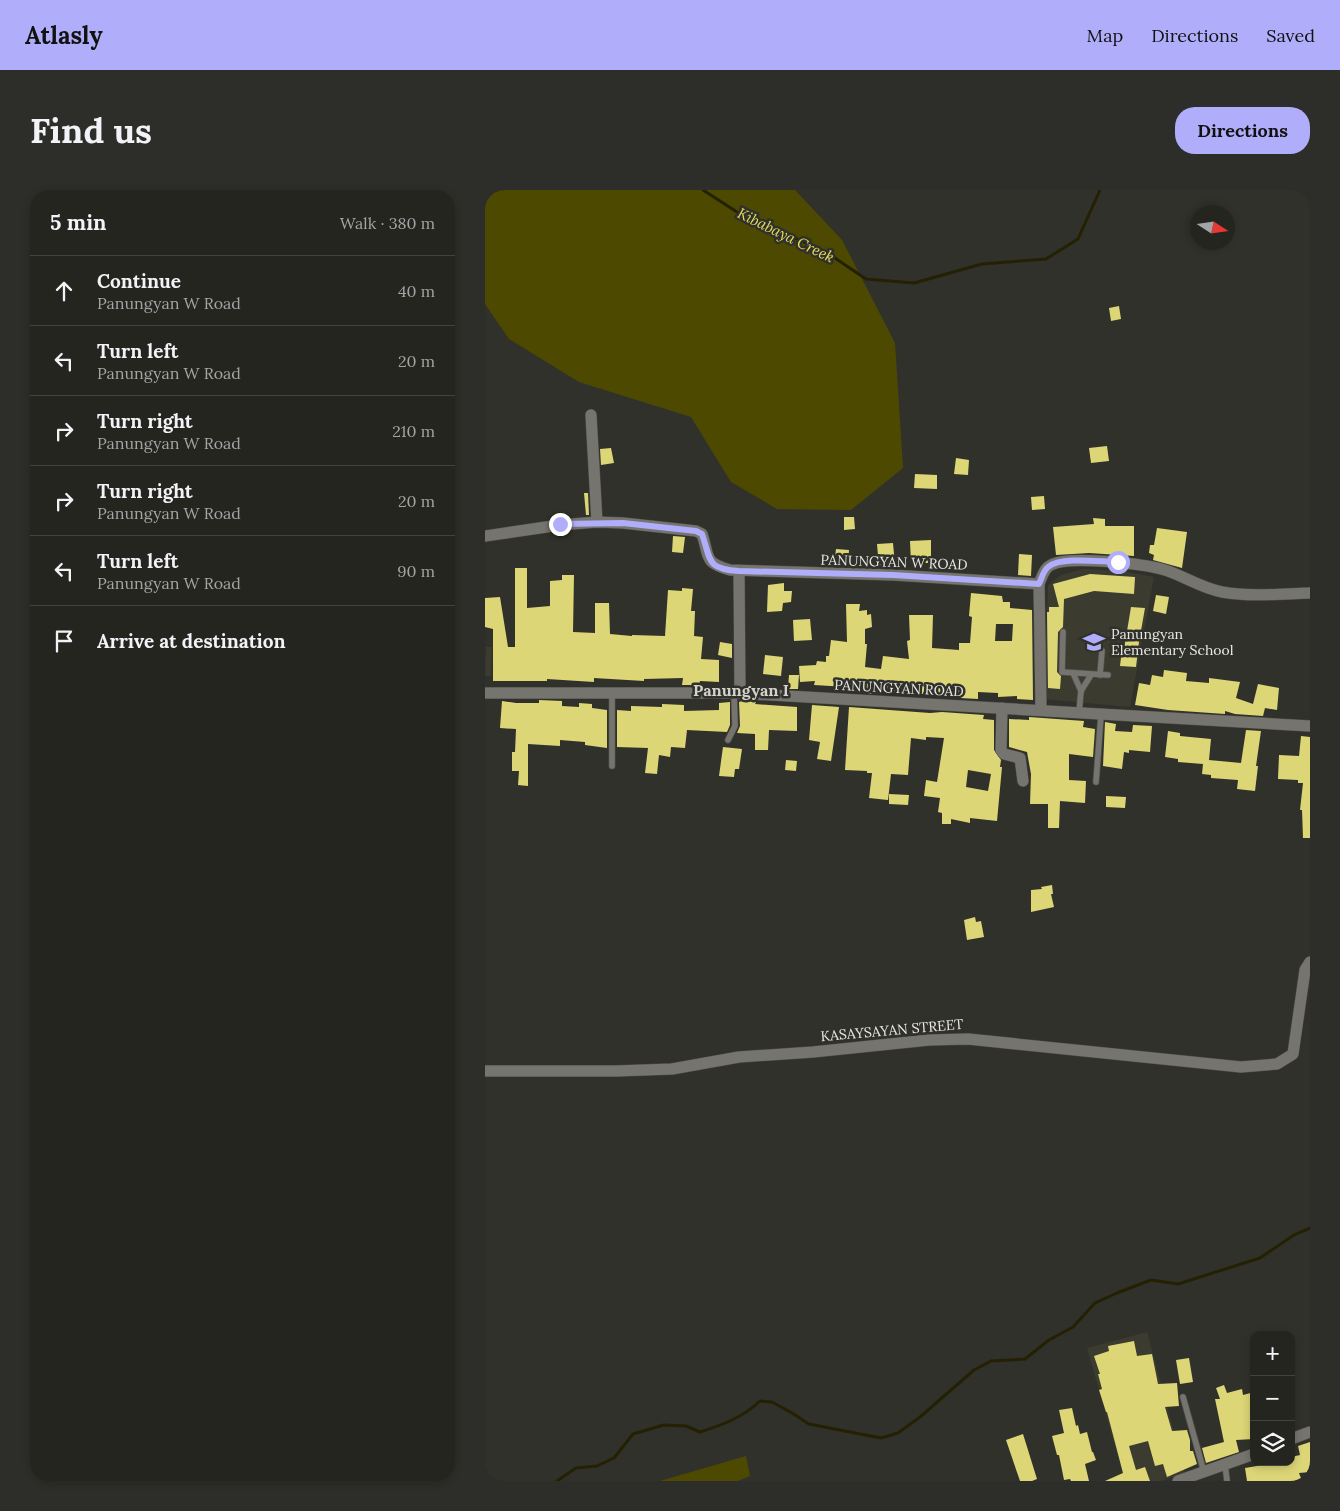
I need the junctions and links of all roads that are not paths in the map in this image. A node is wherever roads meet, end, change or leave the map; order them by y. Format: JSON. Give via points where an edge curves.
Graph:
{"nodes":[{"id":1,"x":591,"y":415,"type":"dead end"},
{"id":2,"x":597,"y":522,"type":"junction"},
{"id":3,"x":485,"y":536,"type":"edge"},
{"id":4,"x":739,"y":571,"type":"junction"},
{"id":5,"x":1039,"y":584,"type":"junction"},
{"id":6,"x":1310,"y":593,"type":"edge"},
{"id":7,"x":1063,"y":632,"type":"dead end"},
{"id":8,"x":1102,"y":651,"type":"dead end"},
{"id":9,"x":1073,"y":673,"type":"junction"},
{"id":10,"x":1091,"y":675,"type":"junction"},
{"id":11,"x":1100,"y":675,"type":"junction"},
{"id":12,"x":1108,"y":676,"type":"dead end"},
{"id":13,"x":1081,"y":691,"type":"junction"},
{"id":14,"x":485,"y":692,"type":"edge"},
{"id":15,"x":612,"y":693,"type":"junction"},
{"id":16,"x":737,"y":693,"type":"junction"},
{"id":17,"x":1002,"y":708,"type":"junction"},
{"id":18,"x":1041,"y":710,"type":"junction"},
{"id":19,"x":1079,"y":713,"type":"junction"},
{"id":20,"x":1101,"y":715,"type":"junction"},
{"id":21,"x":1310,"y":726,"type":"edge"},
{"id":22,"x":728,"y":740,"type":"dead end"},
{"id":23,"x":612,"y":766,"type":"dead end"},
{"id":24,"x":1023,"y":781,"type":"dead end"},
{"id":25,"x":1096,"y":782,"type":"dead end"},
{"id":26,"x":1310,"y":962,"type":"edge"},
{"id":27,"x":485,"y":1071,"type":"edge"},
{"id":28,"x":1183,"y":1397,"type":"dead end"},
{"id":29,"x":1310,"y":1432,"type":"edge"},
{"id":30,"x":1295,"y":1438,"type":"edge"},
{"id":31,"x":1250,"y":1455,"type":"edge"},
{"id":32,"x":1225,"y":1464,"type":"junction"},
{"id":33,"x":1204,"y":1472,"type":"junction"},
{"id":34,"x":1178,"y":1481,"type":"edge"},
{"id":35,"x":1227,"y":1481,"type":"edge"}],
"edges":[{"from":1,"to":2,"type":"street"},
{"from":2,"to":3,"type":"street","name":"PANUNGYAN W ROAD","via":[[560,524]]},
{"from":2,"to":4,"type":"street","name":"PANUNGYAN W ROAD","via":[[696,531],[702,534],[707,557],[712,564]]},
{"from":4,"to":5,"type":"street","name":"PANUNGYAN W ROAD","via":[[893,575]]},
{"from":4,"to":16,"type":"street"},
{"from":5,"to":6,"type":"street","via":[[1045,570],[1060,562],[1118,562],[1164,570],[1220,592],[1242,595]]},
{"from":5,"to":18,"type":"street"},
{"from":7,"to":9,"type":"lane","via":[[1062,672]]},
{"from":8,"to":11,"type":"lane"},
{"from":9,"to":10,"type":"lane"},
{"from":9,"to":13,"type":"lane"},
{"from":10,"to":11,"type":"lane"},
{"from":10,"to":13,"type":"lane"},
{"from":11,"to":12,"type":"lane"},
{"from":13,"to":19,"type":"lane"},
{"from":14,"to":15,"type":"street","name":"PANUNGYAN ROAD"},
{"from":15,"to":16,"type":"street","name":"PANUNGYAN ROAD"},
{"from":15,"to":23,"type":"lane"},
{"from":16,"to":17,"type":"street","name":"PANUNGYAN ROAD"},
{"from":16,"to":22,"type":"lane","via":[[735,726]]},
{"from":17,"to":18,"type":"street","name":"PANUNGYAN ROAD"},
{"from":17,"to":24,"type":"street","via":[[1001,750],[1004,754],[1020,758]]},
{"from":18,"to":19,"type":"street","name":"PANUNGYAN ROAD"},
{"from":19,"to":20,"type":"street","name":"PANUNGYAN ROAD"},
{"from":20,"to":21,"type":"street","name":"PANUNGYAN ROAD"},
{"from":20,"to":25,"type":"lane"},
{"from":26,"to":27,"type":"street","name":"KASAYSAYAN STREET","via":[[1305,970],[1293,1054],[1277,1064],[1241,1067],[968,1038],[749,1056],[672,1069]]},
{"from":28,"to":33,"type":"lane"},
{"from":29,"to":30,"type":"street"},
{"from":31,"to":32,"type":"street"},
{"from":32,"to":33,"type":"street"},
{"from":32,"to":35,"type":"lane"},
{"from":33,"to":34,"type":"street"}]}
